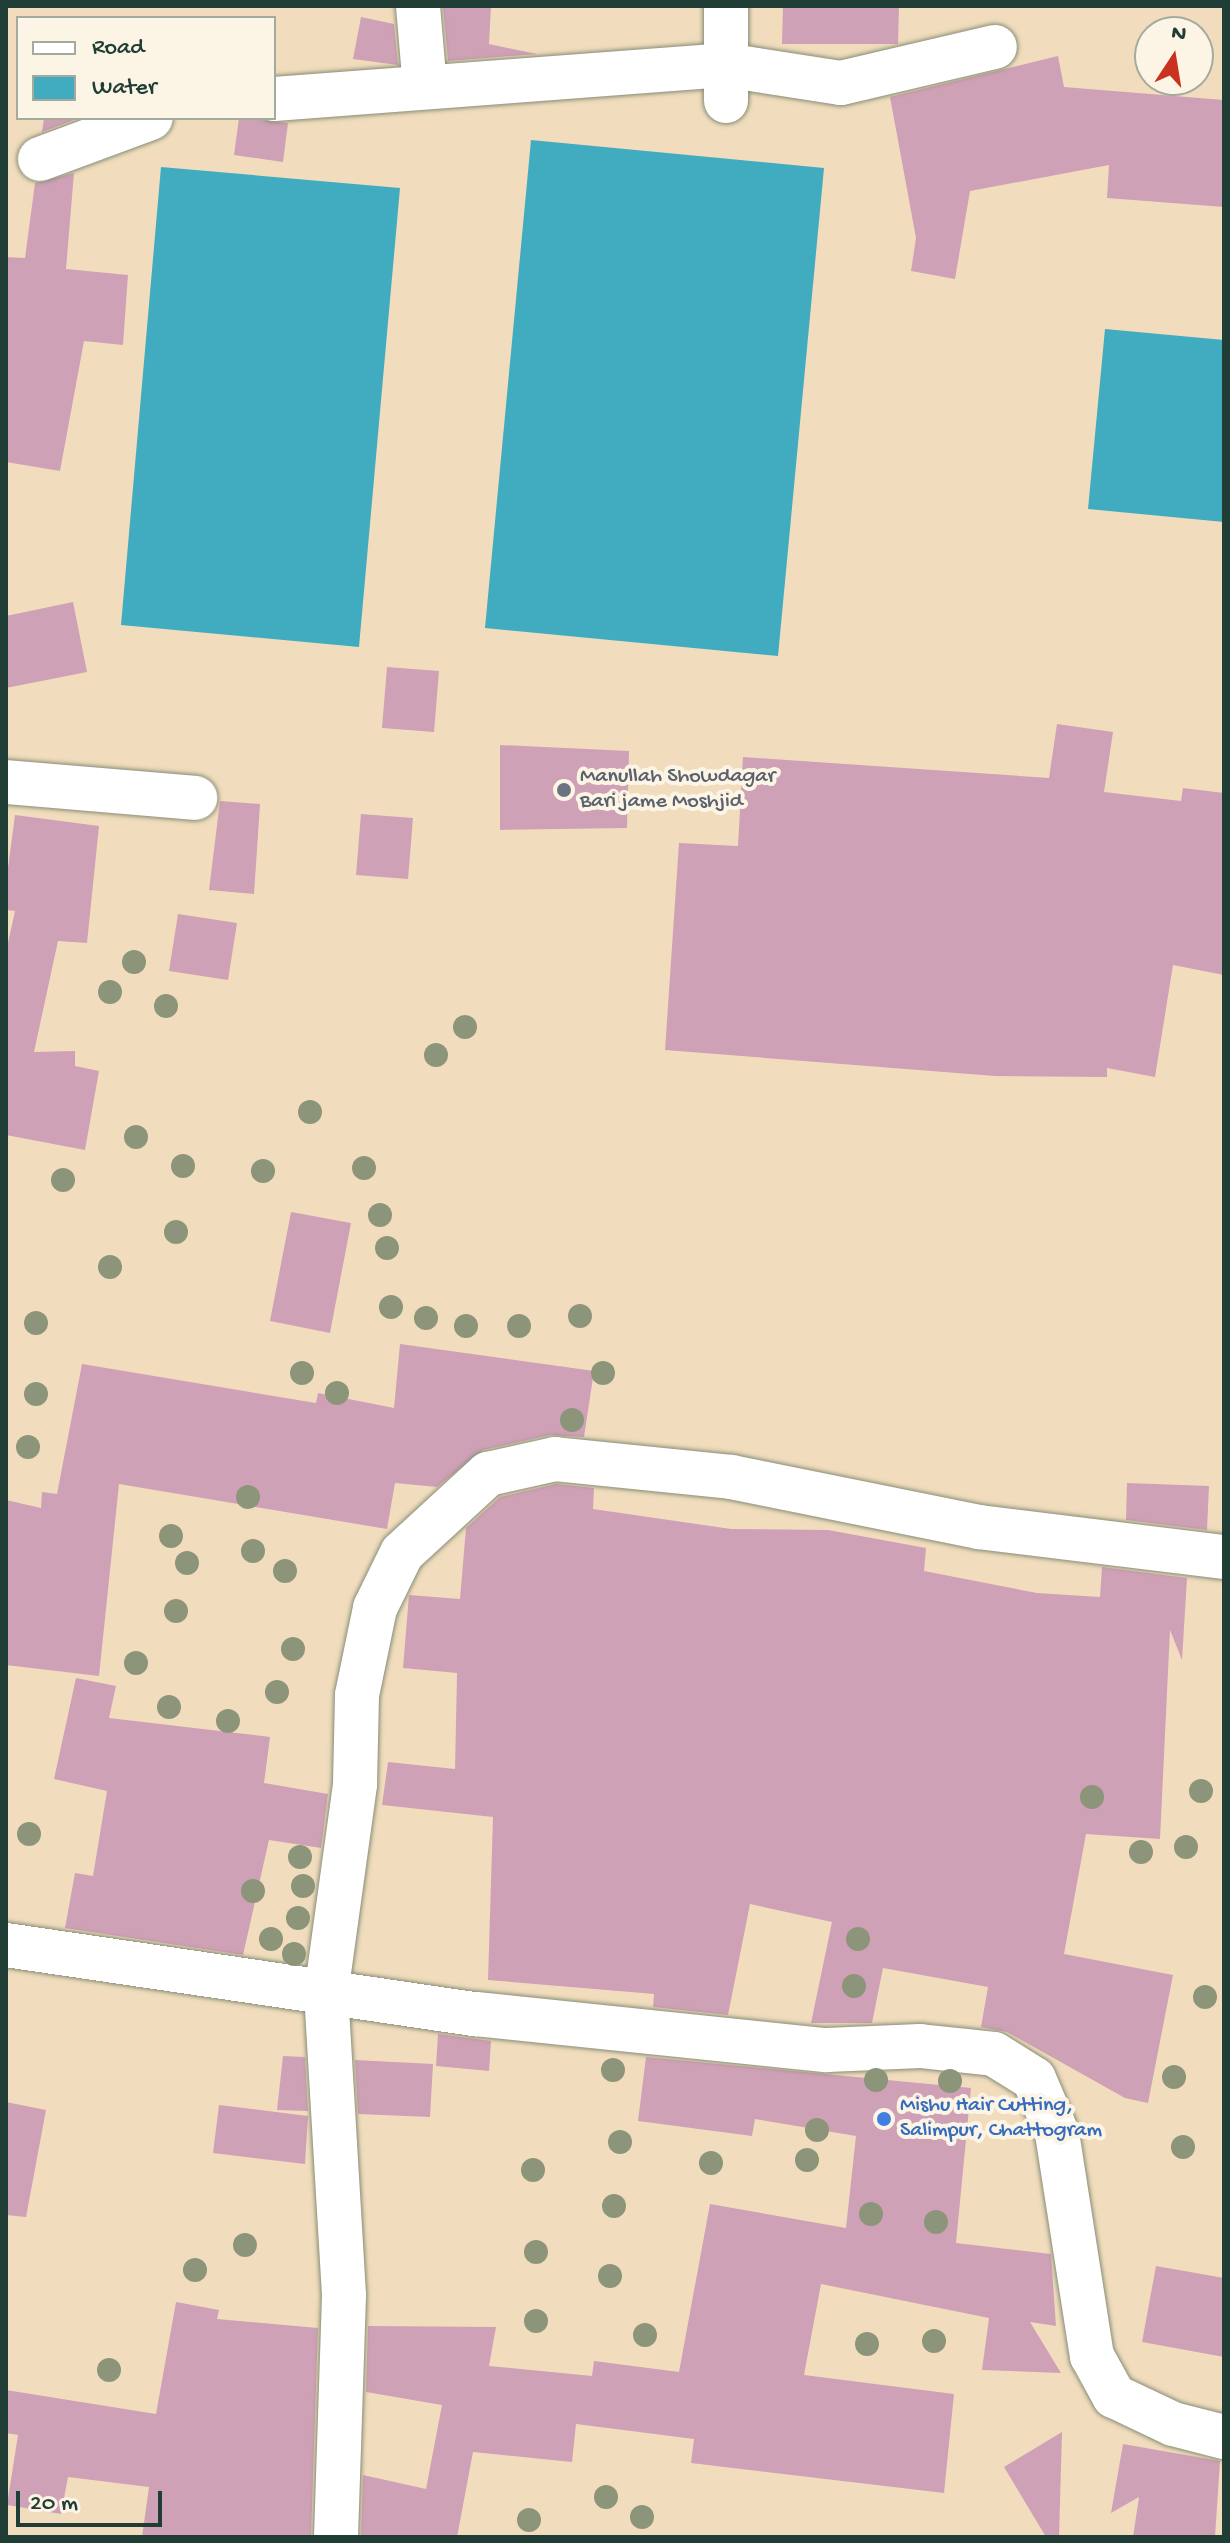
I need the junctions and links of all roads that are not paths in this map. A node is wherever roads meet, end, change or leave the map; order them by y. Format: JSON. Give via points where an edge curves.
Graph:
{"nodes":[{"id":1,"x":418,"y":6,"type":"edge"},
{"id":2,"x":726,"y":6,"type":"edge"},
{"id":3,"x":995,"y":47,"type":"dead end"},
{"id":4,"x":726,"y":83,"type":"junction"},
{"id":5,"x":425,"y":87,"type":"junction"},
{"id":6,"x":276,"y":99,"type":"edge"},
{"id":7,"x":146,"y":120,"type":"edge"},
{"id":8,"x":40,"y":159,"type":"dead end"},
{"id":9,"x":6,"y":782,"type":"edge"},
{"id":10,"x":195,"y":798,"type":"dead end"},
{"id":11,"x":1224,"y":1557,"type":"edge"},
{"id":12,"x":6,"y":1945,"type":"edge"},
{"id":13,"x":326,"y":1994,"type":"junction"},
{"id":14,"x":1224,"y":2437,"type":"edge"},
{"id":15,"x":336,"y":2537,"type":"edge"}],
"edges":[{"from":1,"to":5,"type":"street"},
{"from":2,"to":4,"type":"street"},
{"from":3,"to":4,"type":"street","via":[[841,83]]},
{"from":4,"to":5,"type":"street"},
{"from":5,"to":6,"type":"street"},
{"from":7,"to":8,"type":"street"},
{"from":9,"to":10,"type":"street"},
{"from":11,"to":13,"type":"street","via":[[979,1527],[731,1477],[555,1459],[488,1474],[402,1553],[375,1608],[357,1695],[345,1882]]},
{"from":12,"to":13,"type":"street"},
{"from":13,"to":14,"type":"street","via":[[827,2050],[920,2046],[994,2054],[1034,2079],[1057,2133],[1092,2356],[1114,2396],[1173,2424]]},
{"from":13,"to":15,"type":"street","via":[[344,2295]]}]}
